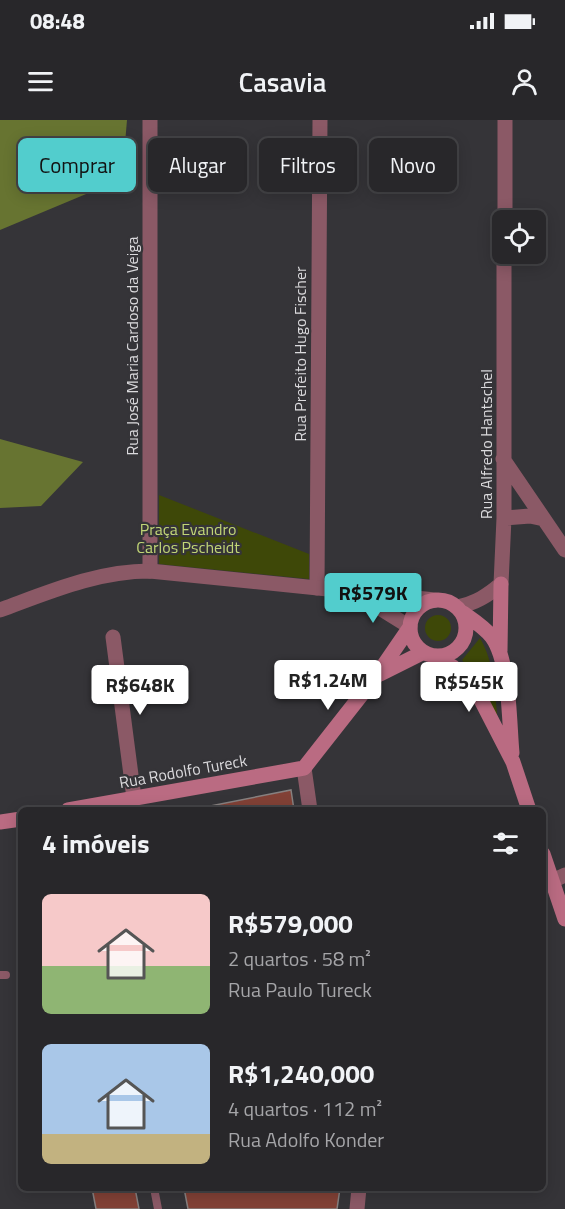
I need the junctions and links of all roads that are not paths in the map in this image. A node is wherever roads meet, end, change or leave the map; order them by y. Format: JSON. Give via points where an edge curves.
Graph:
{"nodes":[{"id":1,"x":150,"y":120,"type":"edge"},
{"id":2,"x":320,"y":120,"type":"edge"},
{"id":3,"x":505,"y":120,"type":"edge"},
{"id":4,"x":505,"y":210,"type":"edge"},
{"id":5,"x":504,"y":264,"type":"edge"},
{"id":6,"x":503,"y":459,"type":"junction"},
{"id":7,"x":504,"y":518,"type":"junction"},
{"id":8,"x":544,"y":519,"type":"junction"},
{"id":9,"x":565,"y":550,"type":"edge"},
{"id":10,"x":150,"y":571,"type":"junction"},
{"id":11,"x":501,"y":584,"type":"junction"},
{"id":12,"x":317,"y":588,"type":"junction"},
{"id":13,"x":354,"y":592,"type":"junction"},
{"id":14,"x":435,"y":600,"type":"junction"},
{"id":15,"x":0,"y":610,"type":"edge"},
{"id":16,"x":460,"y":610,"type":"junction"},
{"id":17,"x":410,"y":627,"type":"junction"},
{"id":18,"x":113,"y":637,"type":"dead end"},
{"id":19,"x":500,"y":651,"type":"junction"},
{"id":20,"x":429,"y":654,"type":"junction"},
{"id":21,"x":377,"y":675,"type":"junction"},
{"id":22,"x":513,"y":762,"type":"junction"},
{"id":23,"x":304,"y":768,"type":"junction"},
{"id":24,"x":134,"y":798,"type":"junction"},
{"id":25,"x":84,"y":807,"type":"edge"},
{"id":26,"x":310,"y":807,"type":"edge"},
{"id":27,"x":528,"y":807,"type":"edge"},
{"id":28,"x":18,"y":819,"type":"edge"},
{"id":29,"x":0,"y":822,"type":"edge"},
{"id":30,"x":546,"y":858,"type":"edge"},
{"id":31,"x":559,"y":878,"type":"edge"},
{"id":32,"x":565,"y":919,"type":"edge"},
{"id":33,"x":155,"y":1191,"type":"edge"},
{"id":34,"x":359,"y":1191,"type":"edge"},
{"id":35,"x":158,"y":1209,"type":"edge"},
{"id":36,"x":357,"y":1209,"type":"edge"}],
"edges":[{"from":1,"to":10,"type":"street","name":"Rua José Maria Cardoso da Veiga"},
{"from":2,"to":12,"type":"street","name":"Rua Prefeito Hugo Fischer"},
{"from":3,"to":4,"type":"street"},
{"from":5,"to":6,"type":"street","name":"Rua Alfredo Hantschel"},
{"from":6,"to":7,"type":"street","name":"Rua Alfredo Hantschel"},
{"from":6,"to":8,"type":"street"},
{"from":7,"to":8,"type":"street"},
{"from":7,"to":11,"type":"street","name":"Rua Alfredo Hantschel"},
{"from":8,"to":9,"type":"street"},
{"from":10,"to":12,"type":"street"},
{"from":10,"to":15,"type":"street","via":[[127,571],[78,582]]},
{"from":11,"to":16,"type":"street"},
{"from":11,"to":19,"type":"main road"},
{"from":12,"to":13,"type":"street"},
{"from":13,"to":14,"type":"street"},
{"from":13,"to":17,"type":"street"},
{"from":14,"to":16,"type":"main road","via":[[451,602]]},
{"from":14,"to":17,"type":"main road","via":[[420,606]]},
{"from":16,"to":19,"type":"main road","via":[[482,626]]},
{"from":16,"to":20,"type":"main road","via":[[467,630],[459,647],[443,656]]},
{"from":17,"to":20,"type":"main road","via":[[416,646]]},
{"from":17,"to":21,"type":"main road"},
{"from":18,"to":24,"type":"street"},
{"from":19,"to":22,"type":"main road"},
{"from":20,"to":21,"type":"main road"},
{"from":20,"to":22,"type":"main road","via":[[470,681]]},
{"from":21,"to":23,"type":"main road"},
{"from":22,"to":27,"type":"main road"},
{"from":23,"to":24,"type":"main road","name":"Rua Rodolfo Tureck"},
{"from":23,"to":26,"type":"street"},
{"from":24,"to":25,"type":"main road","name":"Rua Rodolfo Tureck"},
{"from":28,"to":29,"type":"main road"},
{"from":30,"to":31,"type":"main road"},
{"from":31,"to":32,"type":"main road"},
{"from":33,"to":35,"type":"lane"},
{"from":34,"to":36,"type":"street"}]}
